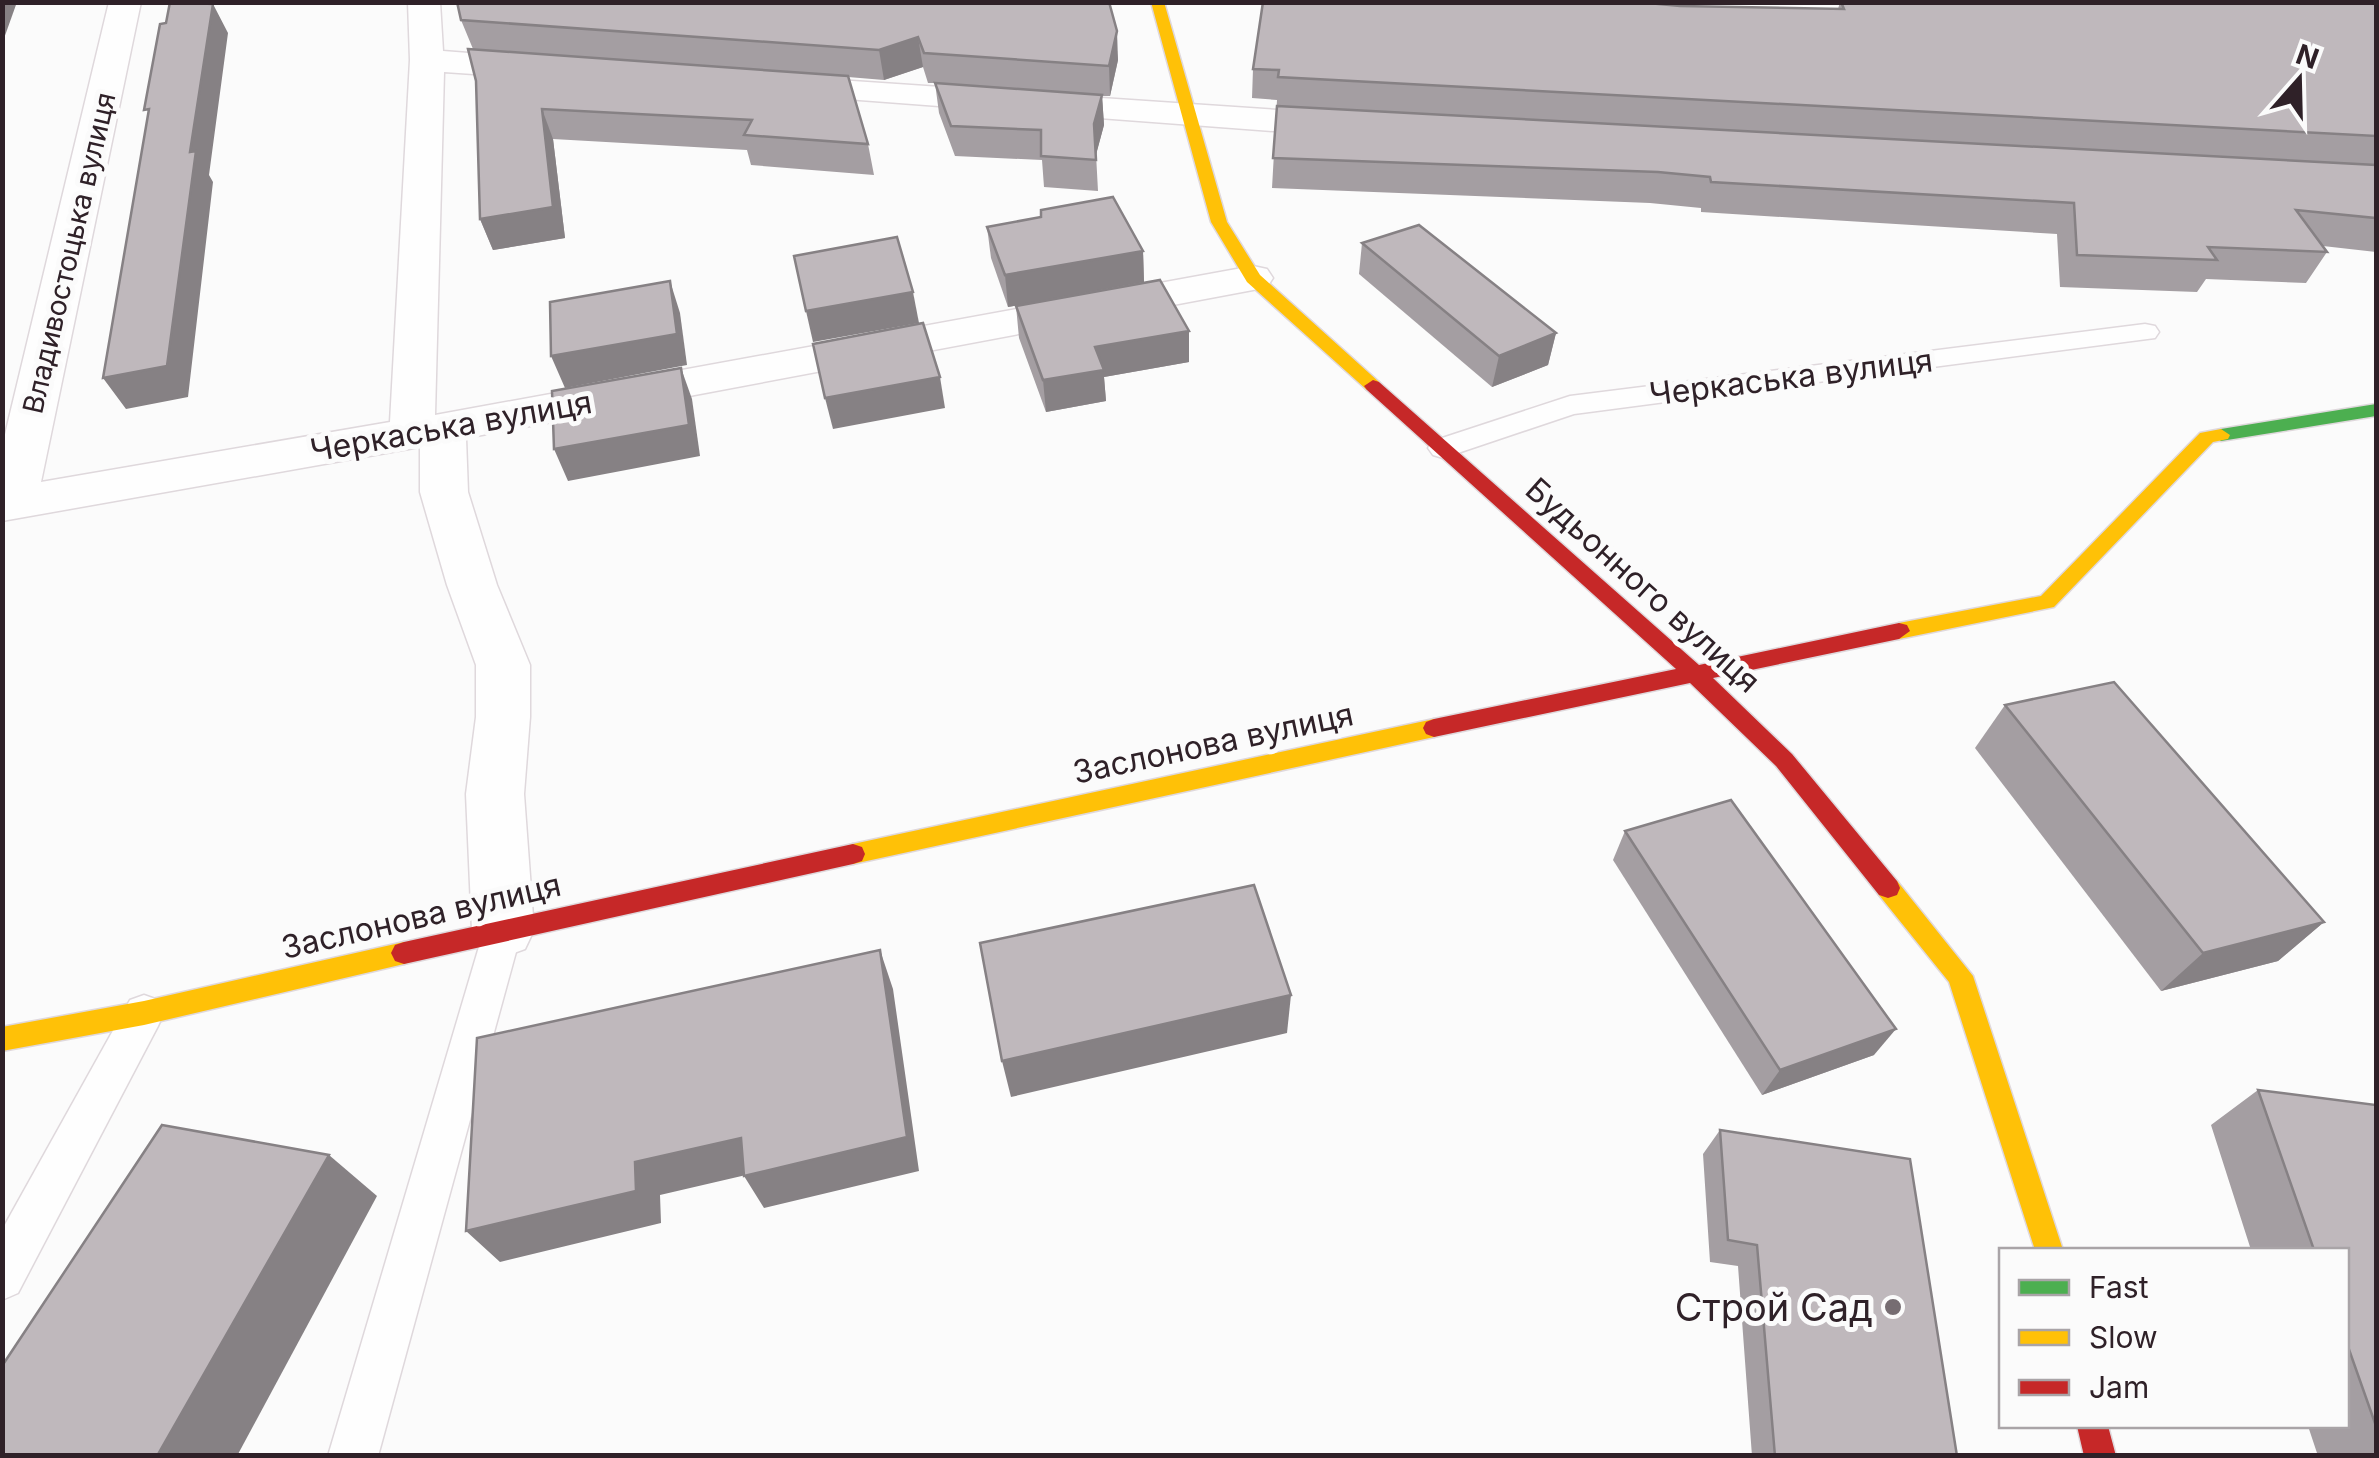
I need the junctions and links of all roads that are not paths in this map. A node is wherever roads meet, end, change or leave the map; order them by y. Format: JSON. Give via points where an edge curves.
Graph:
{"nodes":[{"id":1,"x":125,"y":2,"type":"edge"},
{"id":2,"x":424,"y":2,"type":"edge"},
{"id":3,"x":1156,"y":2,"type":"edge"},
{"id":4,"x":427,"y":60,"type":"junction"},
{"id":5,"x":584,"y":72,"type":"edge"},
{"id":6,"x":740,"y":84,"type":"edge"},
{"id":7,"x":1191,"y":117,"type":"junction"},
{"id":8,"x":1388,"y":128,"type":"edge"},
{"id":9,"x":1253,"y":278,"type":"junction"},
{"id":10,"x":2145,"y":332,"type":"dead end"},
{"id":11,"x":2376,"y":410,"type":"edge"},
{"id":12,"x":427,"y":431,"type":"junction"},
{"id":13,"x":1442,"y":448,"type":"junction"},
{"id":14,"x":8,"y":504,"type":"edge"},
{"id":15,"x":1693,"y":672,"type":"junction"},
{"id":16,"x":503,"y":930,"type":"junction"},
{"id":17,"x":144,"y":1012,"type":"junction"},
{"id":18,"x":2,"y":1040,"type":"edge"},
{"id":19,"x":2048,"y":1248,"type":"edge"},
{"id":20,"x":2,"y":1277,"type":"edge"},
{"id":21,"x":2093,"y":1428,"type":"edge"},
{"id":22,"x":353,"y":1456,"type":"edge"},
{"id":23,"x":2100,"y":1456,"type":"edge"}],
"edges":[{"from":1,"to":14,"type":"street","name":"Владивостоцька вулиця"},
{"from":2,"to":4,"type":"street"},
{"from":3,"to":7,"type":"street","name":"Будьонного вулиця"},
{"from":4,"to":5,"type":"street"},
{"from":4,"to":12,"type":"street"},
{"from":6,"to":7,"type":"street"},
{"from":7,"to":8,"type":"street"},
{"from":7,"to":9,"type":"street","name":"Будьонного вулиця","via":[[1219,222]]},
{"from":9,"to":12,"type":"street","name":"Черкаська вулиця"},
{"from":9,"to":13,"type":"street","name":"Будьонного вулиця"},
{"from":10,"to":13,"type":"lane","name":"Черкаська вулиця","via":[[1570,405]]},
{"from":11,"to":15,"type":"street","name":"Заслонова вулиця","via":[[2207,437],[2047,602]]},
{"from":12,"to":14,"type":"street","name":"Черкаська вулиця"},
{"from":12,"to":16,"type":"street","via":[[503,665],[495,794]]},
{"from":13,"to":15,"type":"street","name":"Будьонного вулиця"},
{"from":15,"to":16,"type":"street","name":"Заслонова вулиця"},
{"from":15,"to":19,"type":"street","name":"Будьонного вулиця","via":[[1784,760],[1960,976]]},
{"from":16,"to":17,"type":"street","name":"Заслонова вулиця"},
{"from":16,"to":22,"type":"lane"},
{"from":17,"to":18,"type":"street","name":"Заслонова вулиця"},
{"from":17,"to":20,"type":"lane"},
{"from":21,"to":23,"type":"street"}]}
